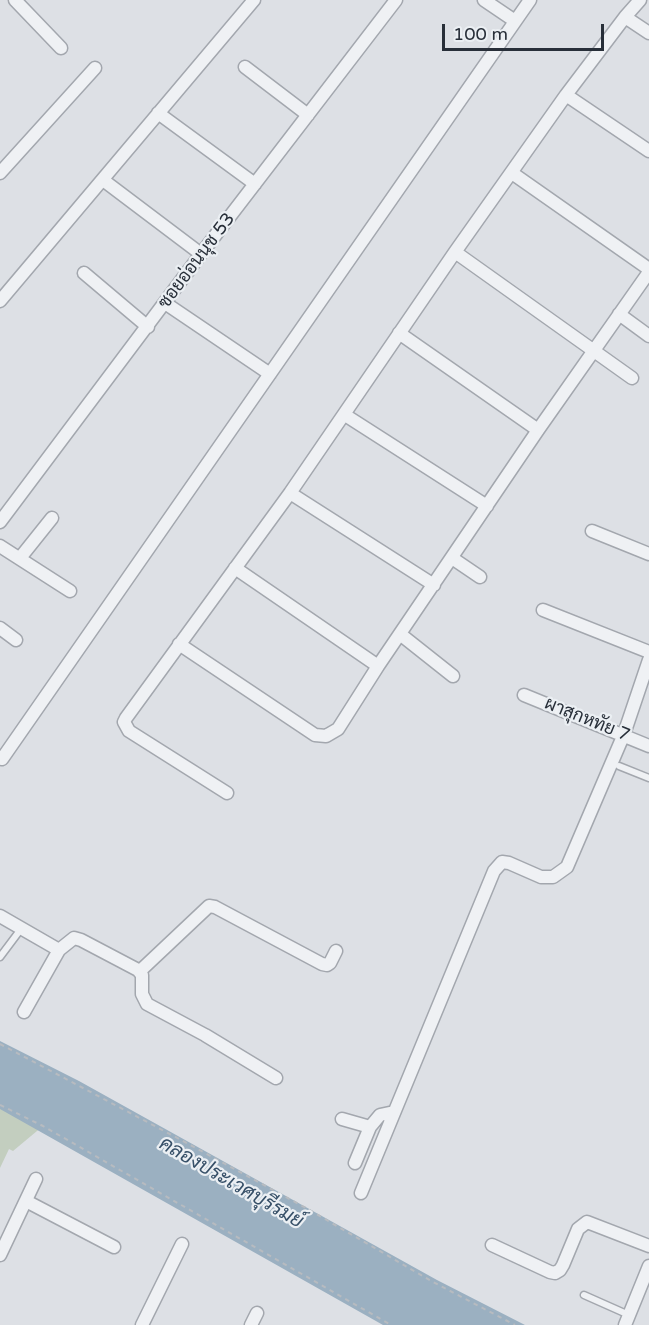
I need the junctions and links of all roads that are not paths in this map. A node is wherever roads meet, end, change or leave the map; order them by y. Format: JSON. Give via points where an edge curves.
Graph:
{"nodes":[{"id":1,"x":15,"y":0,"type":"edge"},
{"id":2,"x":254,"y":0,"type":"edge"},
{"id":3,"x":396,"y":0,"type":"edge"},
{"id":4,"x":484,"y":0,"type":"edge"},
{"id":5,"x":530,"y":0,"type":"edge"},
{"id":6,"x":640,"y":0,"type":"edge"},
{"id":7,"x":625,"y":16,"type":"junction"},
{"id":8,"x":515,"y":21,"type":"junction"},
{"id":9,"x":649,"y":33,"type":"edge"},
{"id":10,"x":61,"y":48,"type":"dead end"},
{"id":11,"x":245,"y":67,"type":"dead end"},
{"id":12,"x":94,"y":68,"type":"dead end"},
{"id":13,"x":566,"y":95,"type":"junction"},
{"id":14,"x":158,"y":113,"type":"junction"},
{"id":15,"x":308,"y":115,"type":"junction"},
{"id":16,"x":649,"y":151,"type":"edge"},
{"id":17,"x":0,"y":173,"type":"edge"},
{"id":18,"x":512,"y":173,"type":"junction"},
{"id":19,"x":103,"y":180,"type":"junction"},
{"id":20,"x":255,"y":184,"type":"junction"},
{"id":21,"x":455,"y":252,"type":"junction"},
{"id":22,"x":201,"y":254,"type":"junction"},
{"id":23,"x":649,"y":270,"type":"edge"},
{"id":24,"x":84,"y":273,"type":"dead end"},
{"id":25,"x":0,"y":301,"type":"edge"},
{"id":26,"x":165,"y":303,"type":"junction"},
{"id":27,"x":619,"y":314,"type":"junction"},
{"id":28,"x":148,"y":327,"type":"junction"},
{"id":29,"x":399,"y":333,"type":"junction"},
{"id":30,"x":649,"y":336,"type":"edge"},
{"id":31,"x":594,"y":349,"type":"junction"},
{"id":32,"x":270,"y":374,"type":"junction"},
{"id":33,"x":632,"y":378,"type":"dead end"},
{"id":34,"x":345,"y":415,"type":"junction"},
{"id":35,"x":538,"y":430,"type":"junction"},
{"id":36,"x":290,"y":493,"type":"junction"},
{"id":37,"x":487,"y":507,"type":"junction"},
{"id":38,"x":52,"y":518,"type":"dead end"},
{"id":39,"x":0,"y":522,"type":"edge"},
{"id":40,"x":592,"y":531,"type":"dead end"},
{"id":41,"x":0,"y":546,"type":"edge"},
{"id":42,"x":649,"y":554,"type":"edge"},
{"id":43,"x":20,"y":558,"type":"junction"},
{"id":44,"x":452,"y":558,"type":"junction"},
{"id":45,"x":235,"y":568,"type":"junction"},
{"id":46,"x":480,"y":577,"type":"dead end"},
{"id":47,"x":434,"y":585,"type":"junction"},
{"id":48,"x":70,"y":591,"type":"dead end"},
{"id":49,"x":543,"y":610,"type":"dead end"},
{"id":50,"x":0,"y":628,"type":"edge"},
{"id":51,"x":400,"y":634,"type":"junction"},
{"id":52,"x":16,"y":640,"type":"dead end"},
{"id":53,"x":179,"y":644,"type":"junction"},
{"id":54,"x":649,"y":652,"type":"edge"},
{"id":55,"x":649,"y":660,"type":"edge"},
{"id":56,"x":378,"y":666,"type":"junction"},
{"id":57,"x":453,"y":676,"type":"dead end"},
{"id":58,"x":524,"y":695,"type":"dead end"},
{"id":59,"x":624,"y":734,"type":"junction"},
{"id":60,"x":649,"y":746,"type":"edge"},
{"id":61,"x":2,"y":759,"type":"dead end"},
{"id":62,"x":619,"y":766,"type":"dead end"},
{"id":63,"x":649,"y":778,"type":"edge"},
{"id":64,"x":227,"y":793,"type":"dead end"},
{"id":65,"x":0,"y":916,"type":"edge"},
{"id":66,"x":21,"y":928,"type":"junction"},
{"id":67,"x":59,"y":950,"type":"junction"},
{"id":68,"x":336,"y":951,"type":"dead end"},
{"id":69,"x":0,"y":957,"type":"edge"},
{"id":70,"x":140,"y":971,"type":"junction"},
{"id":71,"x":24,"y":1012,"type":"dead end"},
{"id":72,"x":276,"y":1078,"type":"dead end"},
{"id":73,"x":394,"y":1112,"type":"junction"},
{"id":74,"x":342,"y":1119,"type":"dead end"},
{"id":75,"x":370,"y":1126,"type":"junction"},
{"id":76,"x":355,"y":1163,"type":"dead end"},
{"id":77,"x":36,"y":1179,"type":"dead end"},
{"id":78,"x":361,"y":1192,"type":"dead end"},
{"id":79,"x":26,"y":1201,"type":"junction"},
{"id":80,"x":182,"y":1244,"type":"dead end"},
{"id":81,"x":492,"y":1245,"type":"dead end"},
{"id":82,"x":649,"y":1246,"type":"edge"},
{"id":83,"x":114,"y":1247,"type":"dead end"},
{"id":84,"x":0,"y":1255,"type":"edge"},
{"id":85,"x":649,"y":1266,"type":"edge"},
{"id":86,"x":584,"y":1294,"type":"dead end"},
{"id":87,"x":256,"y":1313,"type":"dead end"},
{"id":88,"x":627,"y":1320,"type":"edge"},
{"id":89,"x":142,"y":1325,"type":"edge"},
{"id":90,"x":251,"y":1325,"type":"edge"}],
"edges":[{"from":1,"to":10,"type":"street"},
{"from":2,"to":14,"type":"street"},
{"from":3,"to":15,"type":"street","name":"ซอยอ่อนนุช 53"},
{"from":4,"to":8,"type":"street"},
{"from":5,"to":8,"type":"street"},
{"from":6,"to":7,"type":"street"},
{"from":7,"to":9,"type":"street"},
{"from":7,"to":13,"type":"street"},
{"from":8,"to":32,"type":"street"},
{"from":11,"to":15,"type":"street"},
{"from":12,"to":17,"type":"street"},
{"from":13,"to":16,"type":"street"},
{"from":13,"to":18,"type":"street"},
{"from":14,"to":19,"type":"street"},
{"from":14,"to":20,"type":"street"},
{"from":15,"to":20,"type":"street","name":"ซอยอ่อนนุช 53"},
{"from":18,"to":21,"type":"street"},
{"from":18,"to":23,"type":"street"},
{"from":19,"to":22,"type":"street"},
{"from":19,"to":25,"type":"street"},
{"from":20,"to":22,"type":"street","name":"ซอยอ่อนนุช 53"},
{"from":21,"to":29,"type":"street"},
{"from":21,"to":31,"type":"street"},
{"from":22,"to":26,"type":"street","name":"ซอยอ่อนนุช 53"},
{"from":23,"to":27,"type":"street"},
{"from":24,"to":28,"type":"street"},
{"from":26,"to":28,"type":"street","name":"ซอยอ่อนนุช 53"},
{"from":26,"to":32,"type":"street"},
{"from":27,"to":30,"type":"street"},
{"from":27,"to":31,"type":"street"},
{"from":28,"to":39,"type":"street","name":"ซอยอ่อนนุช 53"},
{"from":29,"to":34,"type":"street"},
{"from":29,"to":35,"type":"street"},
{"from":31,"to":33,"type":"street"},
{"from":31,"to":35,"type":"street"},
{"from":32,"to":61,"type":"street"},
{"from":34,"to":36,"type":"street"},
{"from":34,"to":37,"type":"street"},
{"from":35,"to":37,"type":"street"},
{"from":36,"to":45,"type":"street"},
{"from":36,"to":47,"type":"street"},
{"from":37,"to":44,"type":"street"},
{"from":38,"to":43,"type":"street"},
{"from":40,"to":42,"type":"street"},
{"from":41,"to":43,"type":"street"},
{"from":43,"to":48,"type":"street"},
{"from":44,"to":46,"type":"street"},
{"from":44,"to":47,"type":"street"},
{"from":45,"to":53,"type":"street"},
{"from":45,"to":56,"type":"street"},
{"from":47,"to":51,"type":"street"},
{"from":49,"to":54,"type":"street"},
{"from":50,"to":52,"type":"street"},
{"from":51,"to":56,"type":"street"},
{"from":51,"to":57,"type":"street"},
{"from":53,"to":56,"type":"street","via":[[315,735],[327,736],[338,729]]},
{"from":53,"to":64,"type":"street","via":[[126,718],[125,727]]},
{"from":55,"to":59,"type":"street"},
{"from":58,"to":59,"type":"street","name":"ผาสุกหทัย 7"},
{"from":59,"to":60,"type":"street","name":"ผาสุกหทัย 7"},
{"from":59,"to":73,"type":"street","via":[[567,867],[553,877],[541,877],[502,862],[494,871]]},
{"from":62,"to":63,"type":"lane"},
{"from":65,"to":66,"type":"street"},
{"from":66,"to":67,"type":"street"},
{"from":66,"to":69,"type":"lane"},
{"from":67,"to":70,"type":"street","via":[[74,938]]},
{"from":67,"to":71,"type":"street"},
{"from":68,"to":70,"type":"street","via":[[330,963],[322,964],[209,906]]},
{"from":70,"to":72,"type":"street","via":[[147,1004]]},
{"from":73,"to":75,"type":"street","via":[[380,1115]]},
{"from":73,"to":78,"type":"street"},
{"from":74,"to":75,"type":"street"},
{"from":75,"to":76,"type":"street"},
{"from":77,"to":79,"type":"street"},
{"from":79,"to":83,"type":"street"},
{"from":79,"to":84,"type":"street"},
{"from":80,"to":89,"type":"street"},
{"from":81,"to":82,"type":"street","via":[[550,1272],[560,1270],[578,1230],[587,1222]]},
{"from":85,"to":88,"type":"street"},
{"from":86,"to":88,"type":"lane"},
{"from":87,"to":90,"type":"street"}]}
